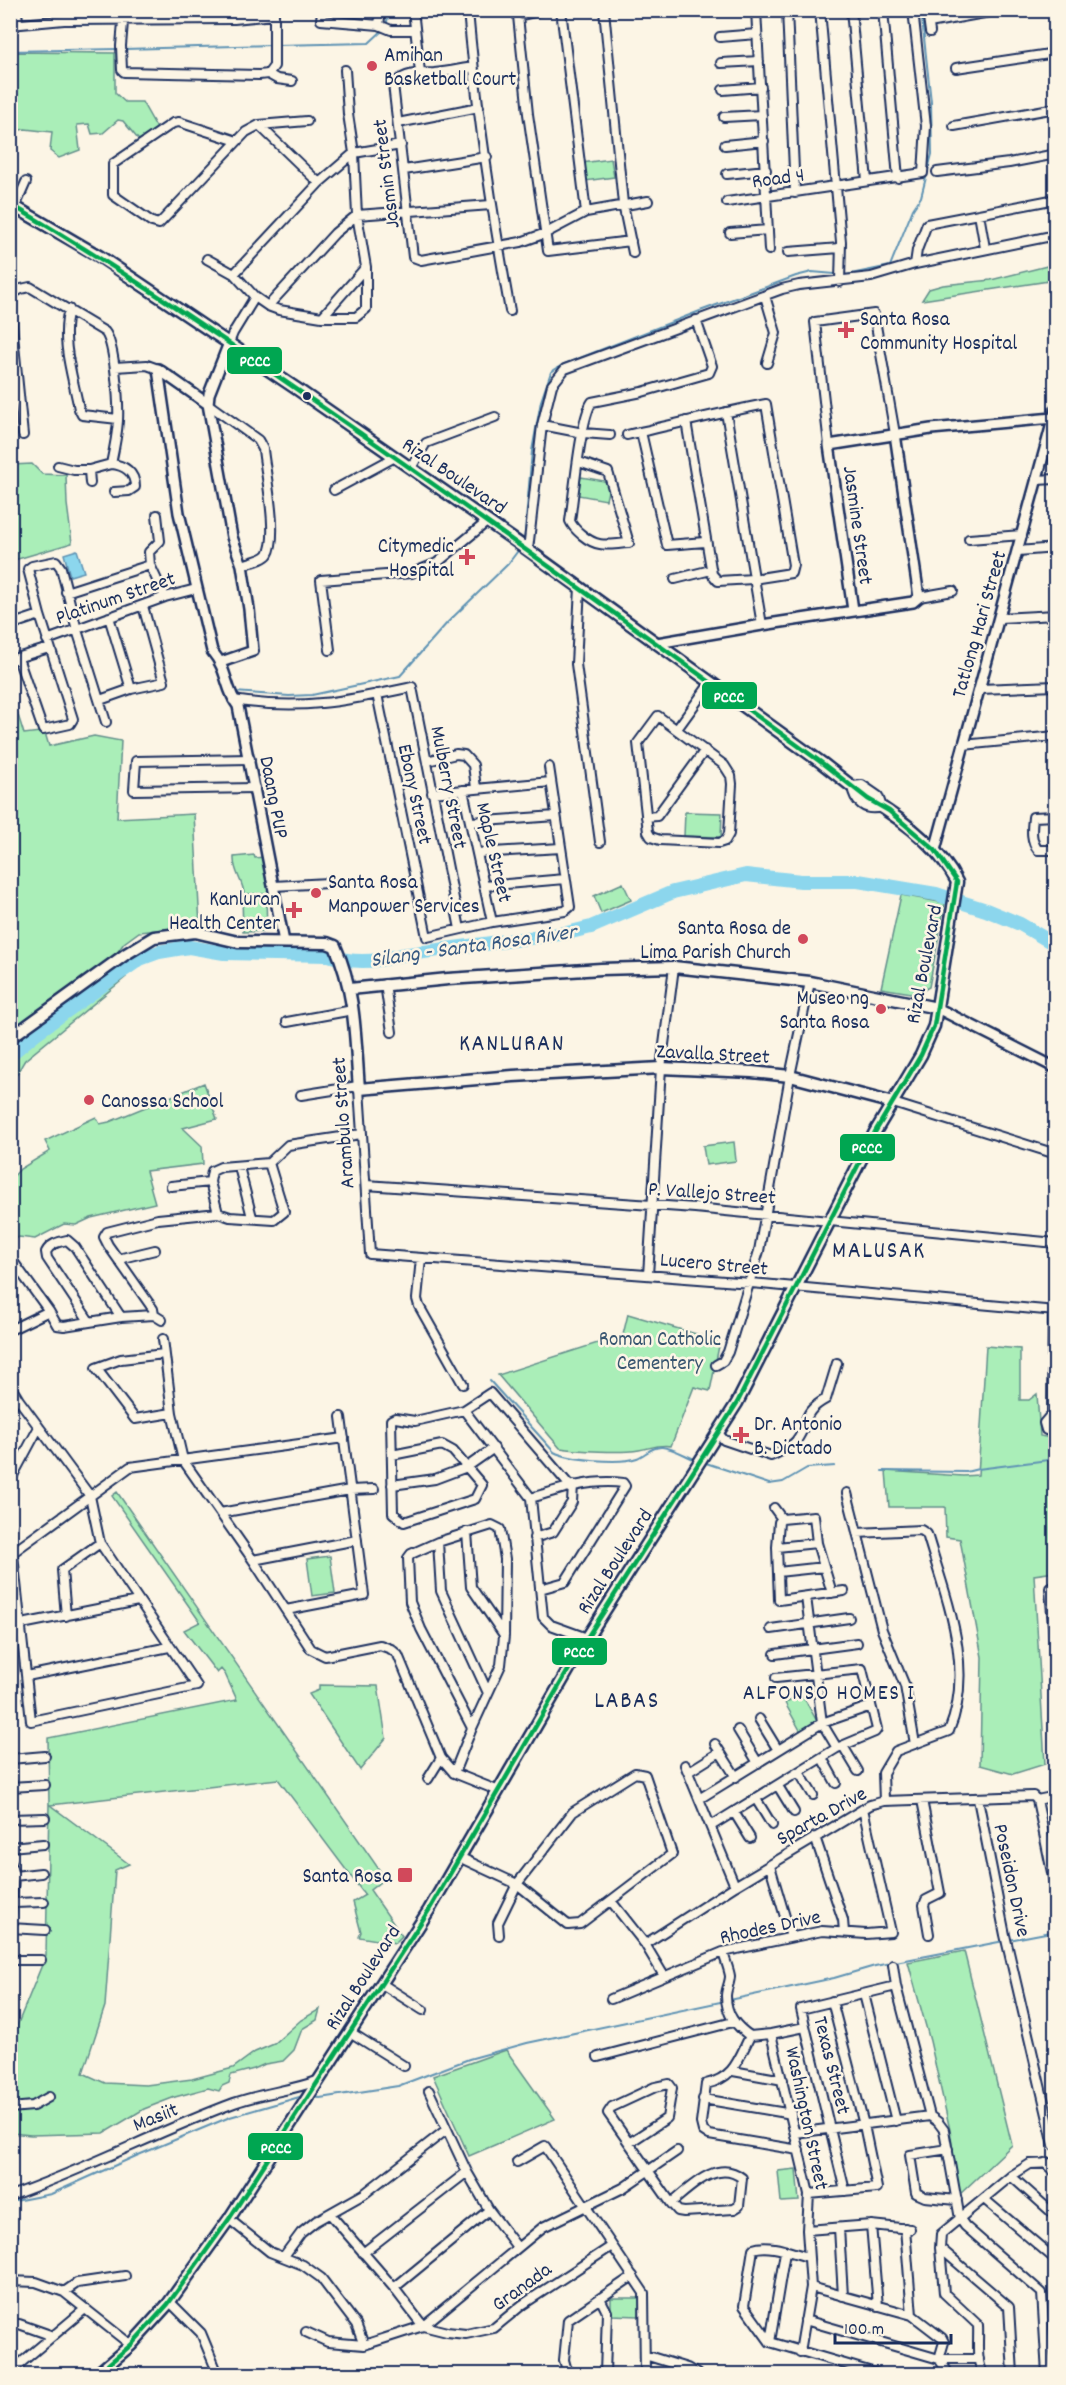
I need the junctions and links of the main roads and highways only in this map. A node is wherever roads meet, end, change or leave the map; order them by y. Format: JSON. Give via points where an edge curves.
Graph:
{"nodes":[{"id":1,"x":13,"y":206,"type":"edge"},
{"id":2,"x":350,"y":989,"type":"junction"},
{"id":3,"x":937,"y":1008,"type":"junction"},
{"id":4,"x":10,"y":1038,"type":"edge"},
{"id":5,"x":358,"y":1087,"type":"joint"},
{"id":6,"x":893,"y":1103,"type":"junction"},
{"id":7,"x":97,"y":2374,"type":"edge"}],
"edges":[{"from":1,"to":3,"type":"main road","name":"Rizal Boulevard","via":[[99,255],[488,521],[882,807],[935,850],[955,877],[956,891]]},
{"from":2,"to":3,"type":"main road","via":[[674,967],[810,982]]},
{"from":2,"to":4,"type":"main road","name":"Arambulo Street","via":[[335,946],[238,942],[195,932],[154,937]]},
{"from":2,"to":5,"type":"main road","name":"Arambulo Street"},
{"from":3,"to":6,"type":"main road","name":"Rizal Boulevard","via":[[921,1055]]},
{"from":5,"to":6,"type":"main road","name":"Zavalla Street","via":[[661,1068],[790,1076]]},
{"from":6,"to":7,"type":"main road","name":"Rizal Boulevard","via":[[737,1403],[587,1638],[461,1858],[229,2219],[170,2302],[131,2345]]}]}
